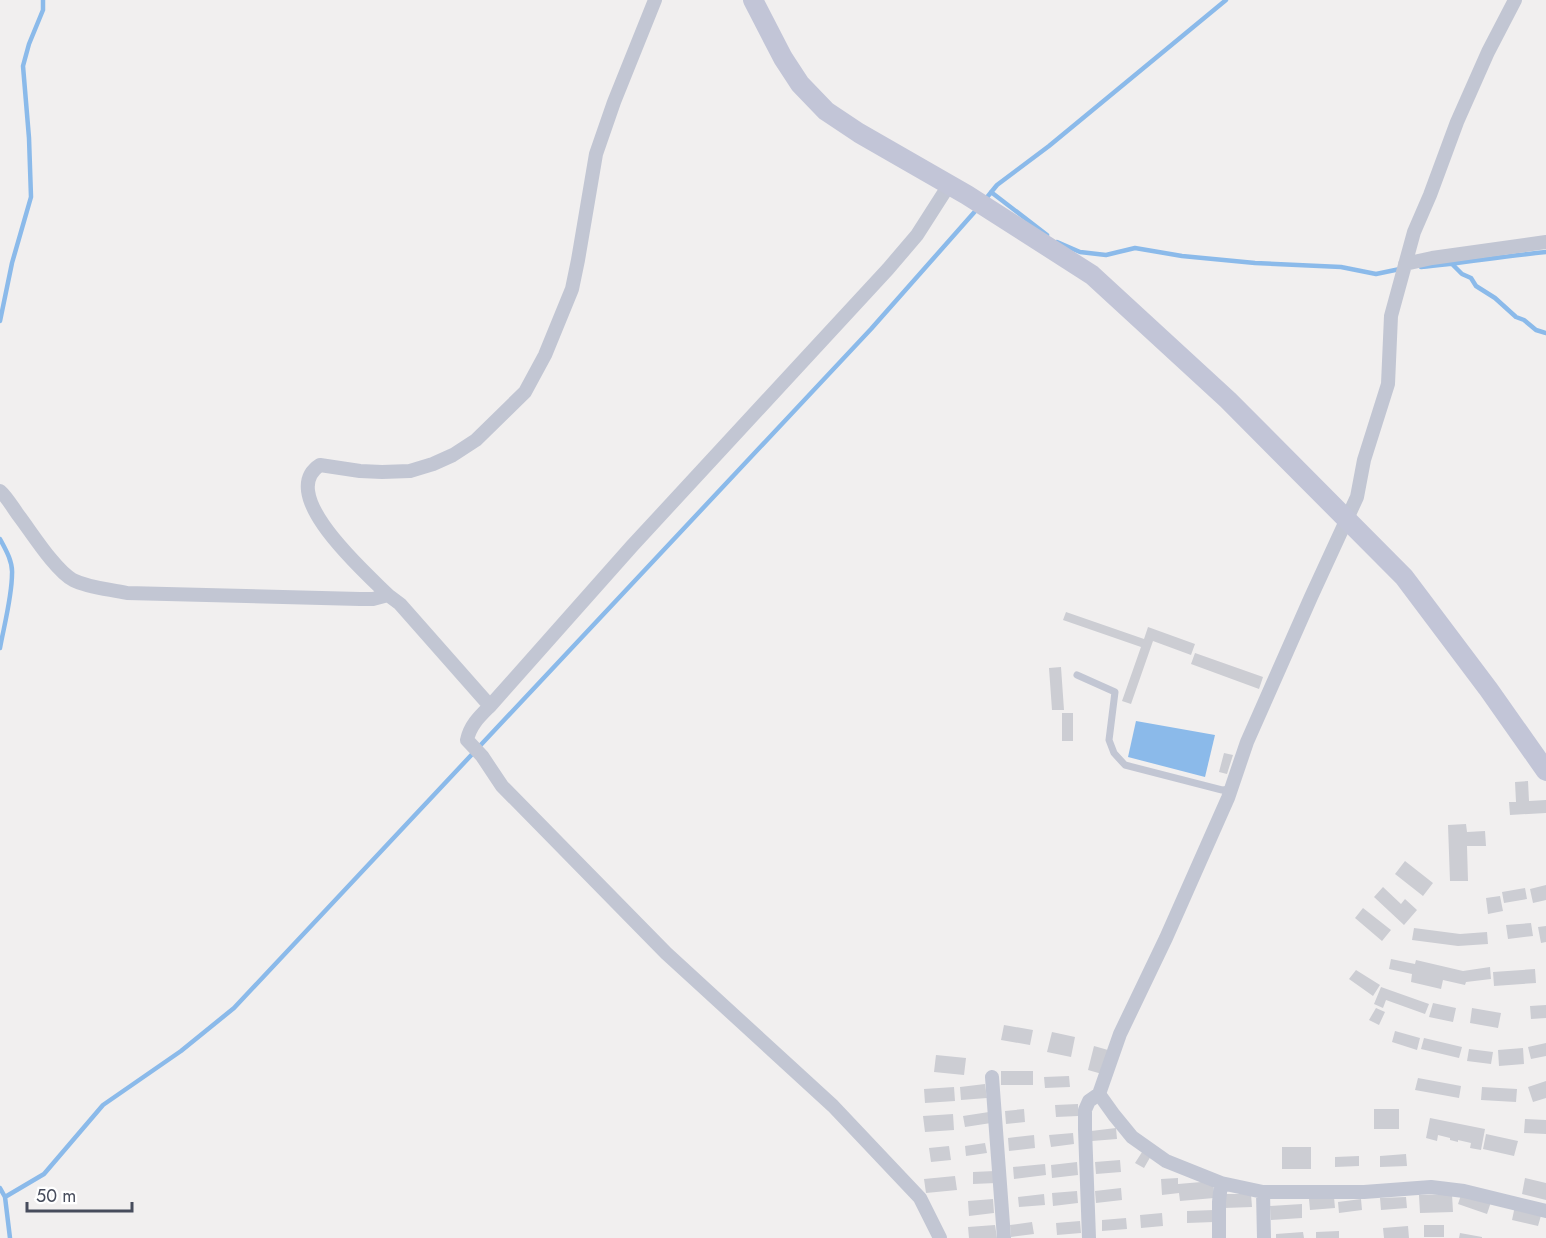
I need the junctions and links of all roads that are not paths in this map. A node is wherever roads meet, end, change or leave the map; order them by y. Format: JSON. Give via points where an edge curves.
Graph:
{"nodes":[{"id":1,"x":655,"y":0,"type":"edge"},
{"id":2,"x":753,"y":0,"type":"edge"},
{"id":3,"x":1515,"y":0,"type":"edge"},
{"id":4,"x":949,"y":185,"type":"junction"},
{"id":5,"x":1546,"y":242,"type":"edge"},
{"id":6,"x":1405,"y":264,"type":"junction"},
{"id":7,"x":0,"y":491,"type":"edge"},
{"id":8,"x":1348,"y":519,"type":"junction"},
{"id":9,"x":388,"y":595,"type":"junction"},
{"id":10,"x":1077,"y":675,"type":"dead end"},
{"id":11,"x":490,"y":706,"type":"junction"},
{"id":12,"x":1546,"y":771,"type":"edge"},
{"id":13,"x":1232,"y":789,"type":"junction"},
{"id":14,"x":992,"y":1077,"type":"dead end"},
{"id":15,"x":1099,"y":1094,"type":"junction"},
{"id":16,"x":1221,"y":1183,"type":"junction"},
{"id":17,"x":1263,"y":1192,"type":"junction"},
{"id":18,"x":1546,"y":1210,"type":"edge"},
{"id":19,"x":940,"y":1238,"type":"edge"},
{"id":20,"x":1005,"y":1238,"type":"edge"},
{"id":21,"x":1089,"y":1238,"type":"edge"},
{"id":22,"x":1220,"y":1238,"type":"edge"},
{"id":23,"x":1264,"y":1238,"type":"edge"}],
"edges":[{"from":1,"to":9,"type":"street","via":[[596,154],[572,289],[525,392],[476,440],[433,464],[410,471],[382,472],[320,465],[310,473],[309,497],[324,527]]},
{"from":2,"to":4,"type":"main road","via":[[800,84],[826,111]]},
{"from":3,"to":6,"type":"street","via":[[1457,123]]},
{"from":4,"to":8,"type":"main road","via":[[1092,275],[1228,400]]},
{"from":4,"to":11,"type":"street","via":[[917,235],[888,269]]},
{"from":5,"to":6,"type":"street"},
{"from":6,"to":8,"type":"street","via":[[1391,316],[1388,384]]},
{"from":7,"to":9,"type":"street","via":[[63,573],[92,586],[127,593],[360,599]]},
{"from":8,"to":12,"type":"main road","via":[[1404,577]]},
{"from":8,"to":13,"type":"street","via":[[1247,742]]},
{"from":9,"to":11,"type":"street","via":[[400,603]]},
{"from":10,"to":13,"type":"lane","via":[[1115,692],[1108,740],[1125,765],[1222,790]]},
{"from":11,"to":19,"type":"street","via":[[473,724],[467,740],[502,786],[666,953],[833,1106],[920,1198]]},
{"from":13,"to":15,"type":"street","via":[[1127,1018]]},
{"from":14,"to":20,"type":"street"},
{"from":15,"to":16,"type":"street","via":[[1132,1137],[1166,1161]]},
{"from":15,"to":21,"type":"street","via":[[1085,1110]]},
{"from":16,"to":17,"type":"street"},
{"from":16,"to":22,"type":"street"},
{"from":17,"to":18,"type":"street","via":[[1364,1192],[1431,1187]]},
{"from":17,"to":23,"type":"street"}]}
